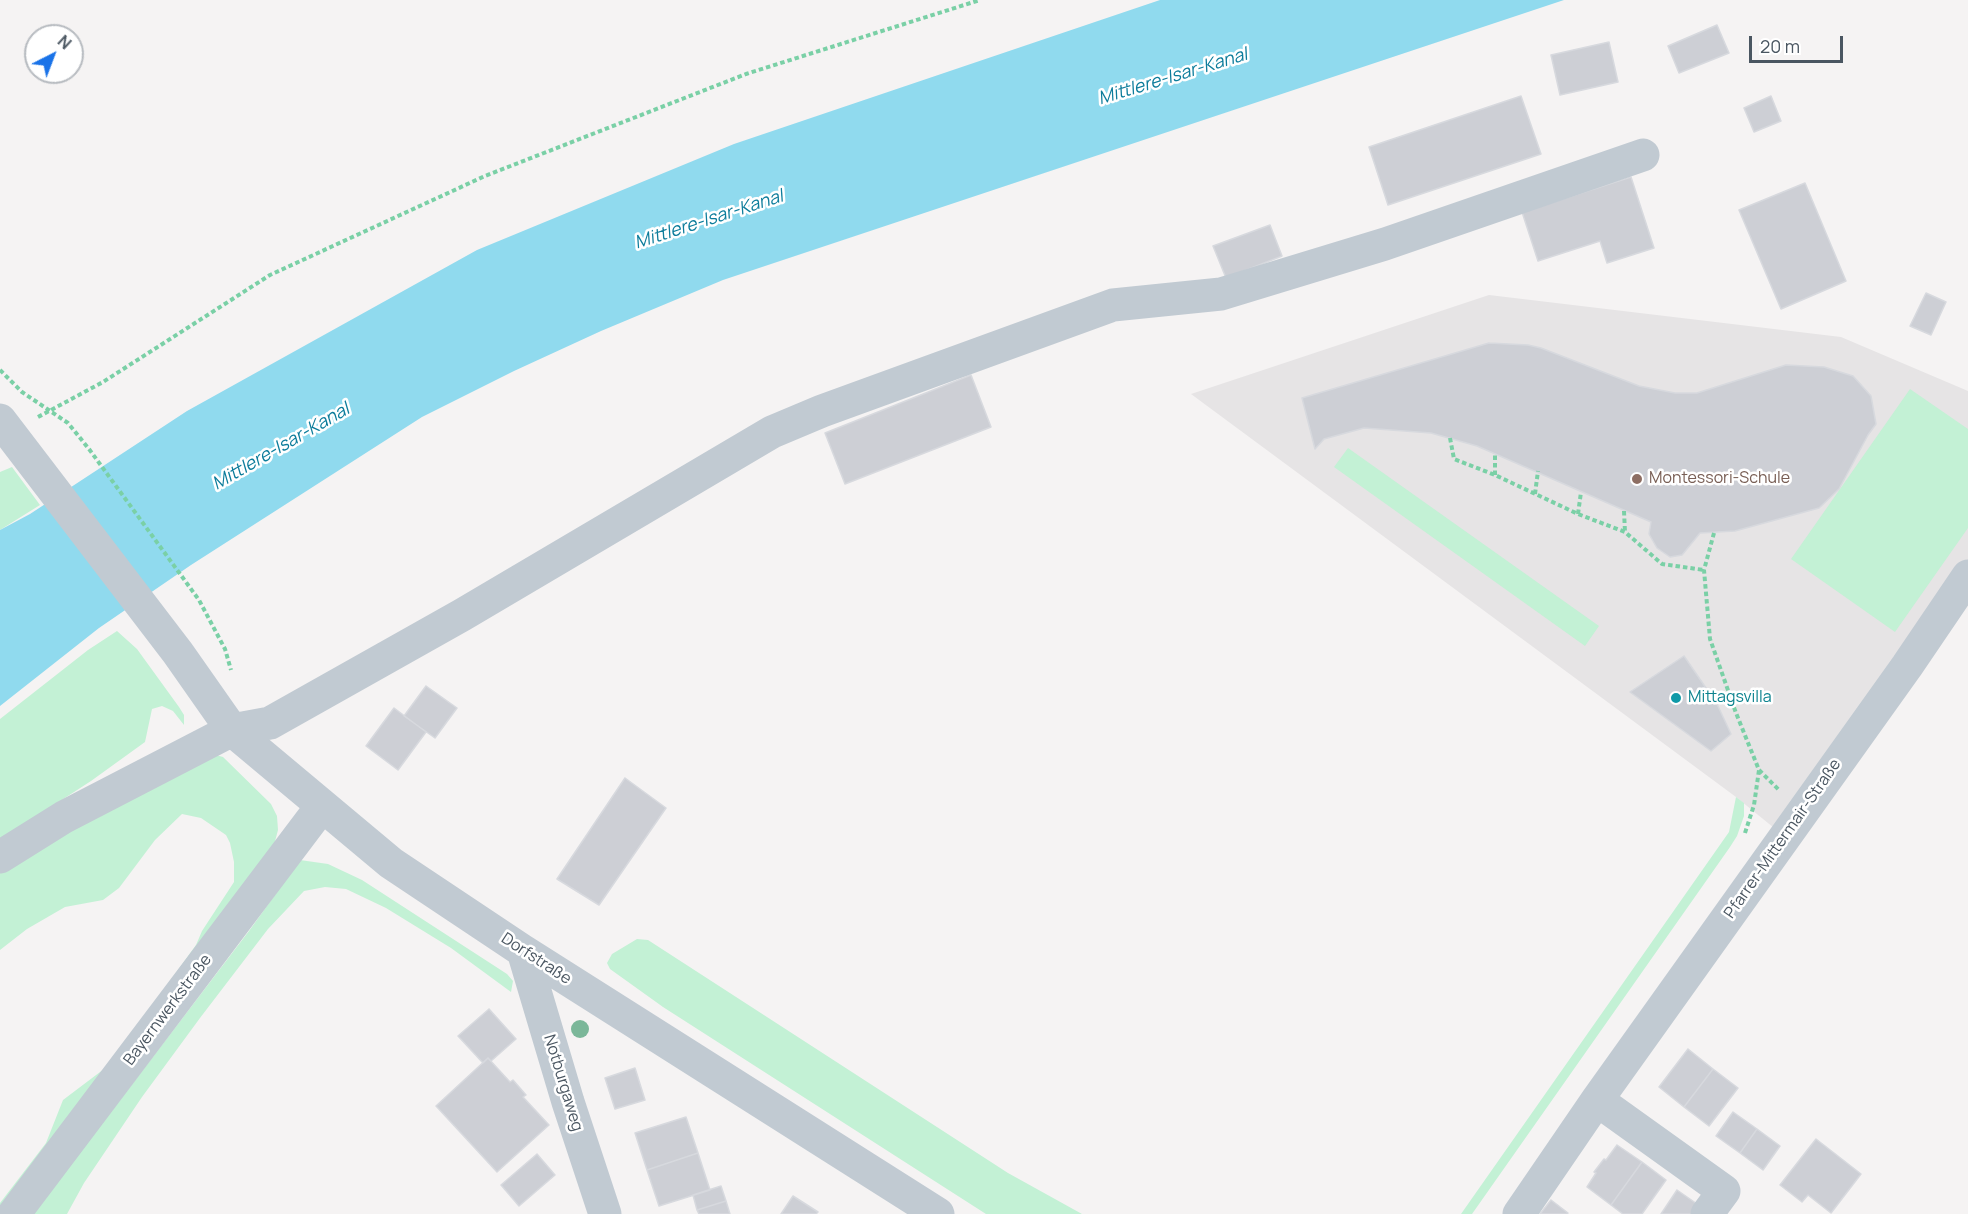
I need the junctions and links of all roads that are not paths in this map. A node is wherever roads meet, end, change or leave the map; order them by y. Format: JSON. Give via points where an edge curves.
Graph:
{"nodes":[{"id":1,"x":1643,"y":155,"type":"dead end"},
{"id":2,"x":0,"y":420,"type":"edge"},
{"id":3,"x":1968,"y":576,"type":"edge"},
{"id":4,"x":232,"y":730,"type":"junction"},
{"id":5,"x":322,"y":806,"type":"junction"},
{"id":6,"x":0,"y":857,"type":"edge"},
{"id":7,"x":523,"y":951,"type":"junction"},
{"id":8,"x":1597,"y":1100,"type":"junction"},
{"id":9,"x":14,"y":1214,"type":"edge"},
{"id":10,"x":605,"y":1214,"type":"edge"},
{"id":11,"x":938,"y":1214,"type":"edge"},
{"id":12,"x":1519,"y":1214,"type":"edge"},
{"id":13,"x":1707,"y":1214,"type":"edge"}],
"edges":[{"from":1,"to":4,"type":"street","via":[[1385,244],[1221,294],[1113,305],[822,411],[772,432],[270,723]]},
{"from":2,"to":4,"type":"street","name":"Dorfstraße"},
{"from":3,"to":8,"type":"street","name":"Pfarrer-Mittermair-Straße"},
{"from":4,"to":5,"type":"street","name":"Dorfstraße"},
{"from":4,"to":6,"type":"street","via":[[64,817]]},
{"from":5,"to":7,"type":"street","name":"Dorfstraße","via":[[391,863]]},
{"from":5,"to":9,"type":"street","name":"Bayernwerkstraße"},
{"from":7,"to":10,"type":"street","name":"Notburgaweg"},
{"from":7,"to":11,"type":"street","name":"Dorfstraße"},
{"from":8,"to":12,"type":"street","name":"Pfarrer-Mittermair-Straße"},
{"from":8,"to":13,"type":"street","via":[[1724,1191]]}]}
